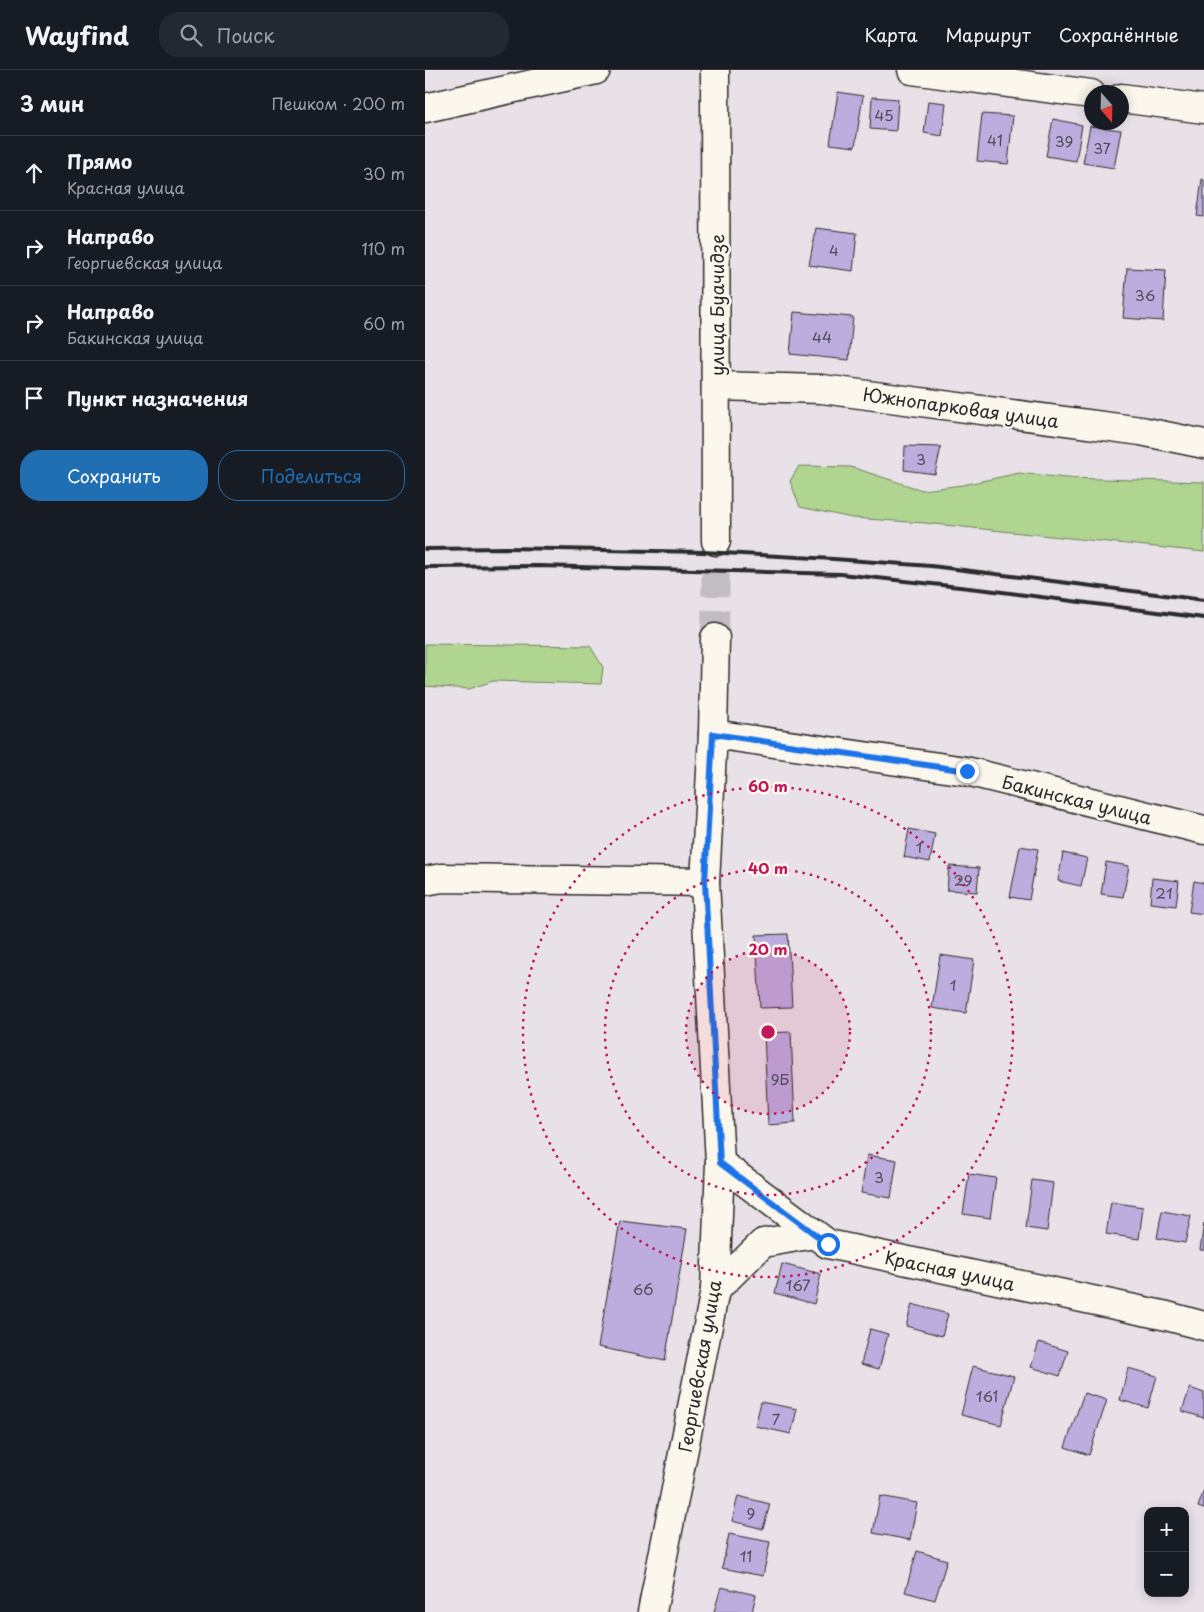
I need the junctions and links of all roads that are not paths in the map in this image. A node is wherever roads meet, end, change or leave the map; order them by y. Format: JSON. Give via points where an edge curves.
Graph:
{"nodes":[{"id":1,"x":596,"y":70,"type":"edge"},
{"id":2,"x":715,"y":70,"type":"edge"},
{"id":3,"x":912,"y":70,"type":"edge"},
{"id":4,"x":1084,"y":93,"type":"edge"},
{"id":5,"x":1129,"y":99,"type":"edge"},
{"id":6,"x":425,"y":108,"type":"edge"},
{"id":7,"x":1204,"y":109,"type":"edge"},
{"id":8,"x":716,"y":386,"type":"junction"},
{"id":9,"x":1204,"y":444,"type":"edge"},
{"id":10,"x":716,"y":541,"type":"tunnel mouth"},
{"id":11,"x":715,"y":638,"type":"tunnel mouth"},
{"id":12,"x":713,"y":734,"type":"junction"},
{"id":13,"x":1204,"y":830,"type":"edge"},
{"id":14,"x":425,"y":881,"type":"edge"},
{"id":15,"x":705,"y":882,"type":"junction"},
{"id":16,"x":720,"y":1163,"type":"junction"},
{"id":17,"x":814,"y":1234,"type":"junction"},
{"id":18,"x":715,"y":1290,"type":"junction"},
{"id":19,"x":1204,"y":1326,"type":"edge"},
{"id":20,"x":651,"y":1612,"type":"edge"}],
"edges":[{"from":1,"to":6,"type":"street"},
{"from":2,"to":8,"type":"street","name":"улица Буачидзе"},
{"from":3,"to":4,"type":"street"},
{"from":5,"to":7,"type":"street"},
{"from":8,"to":9,"type":"street","name":"Южнопарковая улица","via":[[823,389],[1141,431]]},
{"from":8,"to":10,"type":"street","name":"улица Буачидзе"},
{"from":11,"to":12,"type":"street","name":"Георгиевская улица"},
{"from":12,"to":13,"type":"street","name":"Бакинская улица","via":[[967,771]]},
{"from":12,"to":15,"type":"street","name":"Георгиевская улица"},
{"from":14,"to":15,"type":"street","via":[[441,878]]},
{"from":15,"to":16,"type":"street","name":"Георгиевская улица"},
{"from":16,"to":17,"type":"street","name":"Красная улица"},
{"from":16,"to":18,"type":"street","name":"Георгиевская улица"},
{"from":17,"to":18,"type":"street","via":[[763,1243]]},
{"from":17,"to":19,"type":"street","name":"Красная улица","via":[[828,1244]]},
{"from":18,"to":20,"type":"street","name":"Георгиевская улица"}]}
